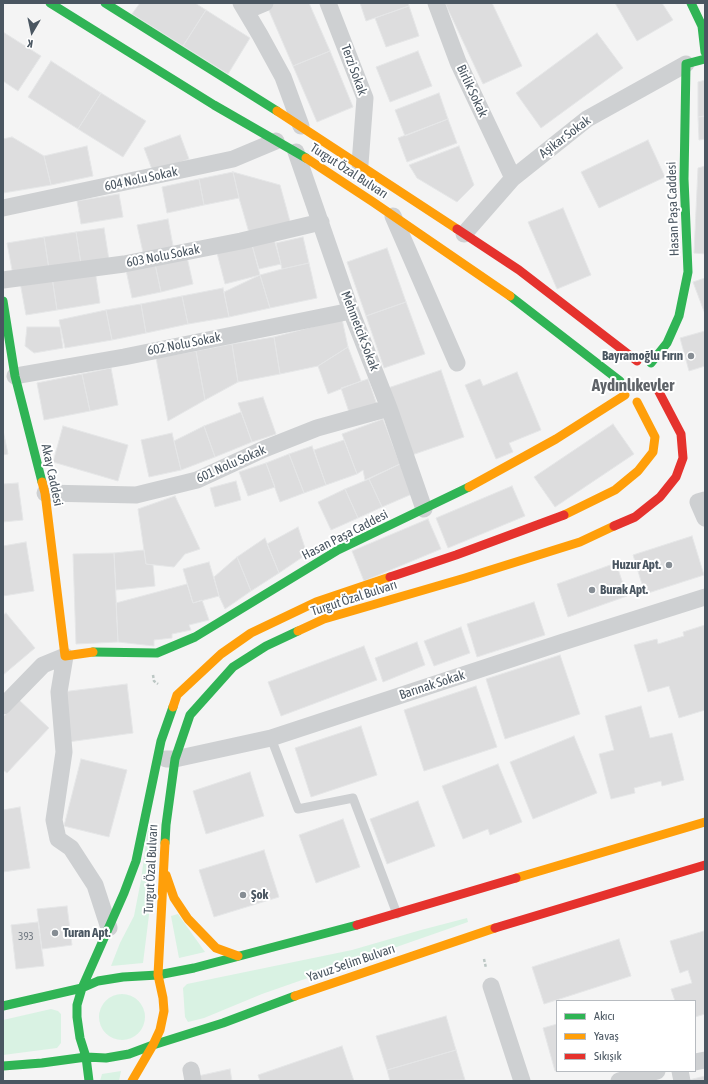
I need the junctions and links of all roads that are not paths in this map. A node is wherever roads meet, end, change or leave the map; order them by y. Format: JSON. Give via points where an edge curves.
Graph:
{"nodes":[{"id":1,"x":50,"y":3,"type":"edge"},
{"id":2,"x":105,"y":3,"type":"edge"},
{"id":3,"x":265,"y":3,"type":"edge"},
{"id":4,"x":328,"y":3,"type":"edge"},
{"id":5,"x":436,"y":3,"type":"edge"},
{"id":6,"x":691,"y":3,"type":"edge"},
{"id":7,"x":243,"y":7,"type":"edge"},
{"id":8,"x":705,"y":52,"type":"edge"},
{"id":9,"x":705,"y":59,"type":"edge"},
{"id":10,"x":686,"y":64,"type":"junction"},
{"id":11,"x":301,"y":126,"type":"junction"},
{"id":12,"x":276,"y":141,"type":"junction"},
{"id":13,"x":296,"y":152,"type":"junction"},
{"id":14,"x":360,"y":164,"type":"junction"},
{"id":15,"x":512,"y":178,"type":"junction"},
{"id":16,"x":3,"y":208,"type":"edge"},
{"id":17,"x":393,"y":216,"type":"junction"},
{"id":18,"x":321,"y":222,"type":"junction"},
{"id":19,"x":464,"y":234,"type":"junction"},
{"id":20,"x":3,"y":280,"type":"edge"},
{"id":21,"x":3,"y":301,"type":"edge"},
{"id":22,"x":351,"y":310,"type":"junction"},
{"id":23,"x":458,"y":363,"type":"dead end"},
{"id":24,"x":634,"y":363,"type":"joint"},
{"id":25,"x":16,"y":376,"type":"junction"},
{"id":26,"x":625,"y":395,"type":"junction"},
{"id":27,"x":636,"y":402,"type":"junction"},
{"id":28,"x":389,"y":408,"type":"junction"},
{"id":29,"x":45,"y":494,"type":"junction"},
{"id":30,"x":705,"y":500,"type":"edge"},
{"id":31,"x":424,"y":509,"type":"junction"},
{"id":32,"x":705,"y":518,"type":"edge"},
{"id":33,"x":705,"y":597,"type":"edge"},
{"id":34,"x":65,"y":656,"type":"junction"},
{"id":35,"x":3,"y":706,"type":"edge"},
{"id":36,"x":271,"y":738,"type":"junction"},
{"id":37,"x":157,"y":758,"type":"junction"},
{"id":38,"x":175,"y":759,"type":"junction"},
{"id":39,"x":705,"y":822,"type":"edge"},
{"id":40,"x":705,"y":865,"type":"edge"},
{"id":41,"x":164,"y":869,"type":"junction"},
{"id":42,"x":397,"y":914,"type":"junction"},
{"id":43,"x":109,"y":928,"type":"junction"},
{"id":44,"x":238,"y":956,"type":"junction"},
{"id":45,"x":158,"y":975,"type":"junction"},
{"id":46,"x":491,"y":986,"type":"dead end"},
{"id":47,"x":82,"y":988,"type":"junction"},
{"id":48,"x":3,"y":1006,"type":"edge"},
{"id":49,"x":153,"y":1045,"type":"junction"},
{"id":50,"x":86,"y":1057,"type":"junction"},
{"id":51,"x":3,"y":1066,"type":"edge"},
{"id":52,"x":653,"y":1072,"type":"edge"},
{"id":53,"x":89,"y":1081,"type":"edge"},
{"id":54,"x":132,"y":1081,"type":"edge"},
{"id":55,"x":522,"y":1081,"type":"edge"},
{"id":56,"x":619,"y":1081,"type":"edge"}],
"edges":[{"from":1,"to":12,"type":"street","name":"Turgut Özal Bulvarı"},
{"from":2,"to":11,"type":"street","name":"Turgut Özal Bulvarı"},
{"from":3,"to":7,"type":"street"},
{"from":4,"to":14,"type":"street","name":"Terzi Sokak","via":[[365,98]]},
{"from":5,"to":15,"type":"street","name":"Birlik Sokak","via":[[458,62]]},
{"from":6,"to":8,"type":"street","via":[[702,26]]},
{"from":7,"to":11,"type":"street","via":[[283,77]]},
{"from":9,"to":10,"type":"street"},
{"from":10,"to":15,"type":"street","name":"Aşikar Sokak","via":[[587,119]]},
{"from":10,"to":24,"type":"street","name":"Hasan Paşa Caddesi","via":[[684,179],[688,272],[679,316],[667,343],[653,365],[645,361]]},
{"from":11,"to":14,"type":"street","name":"Turgut Özal Bulvarı"},
{"from":12,"to":13,"type":"street","name":"Turgut Özal Bulvarı"},
{"from":12,"to":16,"type":"street","name":"604 Nolu Sokak","via":[[232,159]]},
{"from":13,"to":17,"type":"street","name":"Turgut Özal Bulvarı"},
{"from":13,"to":18,"type":"street","name":"Mehmetcik Sokak"},
{"from":14,"to":19,"type":"street","name":"Turgut Özal Bulvarı"},
{"from":15,"to":19,"type":"street","name":"Aşikar Sokak"},
{"from":17,"to":23,"type":"street"},
{"from":17,"to":26,"type":"street","name":"Turgut Özal Bulvarı","via":[[512,298],[621,378],[621,388]]},
{"from":18,"to":20,"type":"street","name":"603 Nolu Sokak","via":[[124,264]]},
{"from":18,"to":22,"type":"street","name":"Mehmetcik Sokak"},
{"from":19,"to":24,"type":"street","name":"Turgut Özal Bulvarı","via":[[519,270]]},
{"from":21,"to":25,"type":"street","name":"Akay Caddesi"},
{"from":22,"to":25,"type":"street","name":"602 Nolu Sokak","via":[[124,357]]},
{"from":22,"to":28,"type":"street","name":"Mehmetcik Sokak"},
{"from":25,"to":29,"type":"street","name":"Akay Caddesi"},
{"from":26,"to":27,"type":"street"},
{"from":26,"to":31,"type":"street","name":"Hasan Paşa Caddesi","via":[[556,439]]},
{"from":27,"to":37,"type":"street","name":"Turgut Özal Bulvarı","via":[[655,437],[653,452],[638,471],[615,490],[572,512],[456,555],[316,602],[251,633],[221,654],[177,695]]},
{"from":27,"to":38,"type":"street","name":"Turgut Özal Bulvarı","via":[[650,401],[660,389],[681,434],[683,458],[676,477],[660,497],[634,517],[580,542],[324,619],[266,646],[233,667],[190,715]]},
{"from":28,"to":29,"type":"street","name":"601 Nolu Sokak","via":[[310,431],[197,480],[136,495]]},
{"from":28,"to":31,"type":"street","name":"Mehmetcik Sokak"},
{"from":29,"to":34,"type":"street","name":"Akay Caddesi"},
{"from":30,"to":32,"type":"street","via":[[698,502]]},
{"from":31,"to":34,"type":"street","name":"Hasan Paşa Caddesi","via":[[338,550],[195,637],[157,653],[96,652]]},
{"from":33,"to":36,"type":"street","name":"Barınak Sokak"},
{"from":34,"to":35,"type":"street","via":[[42,665]]},
{"from":34,"to":43,"type":"street","via":[[59,692],[64,752],[54,820],[58,839],[70,848],[95,885]]},
{"from":36,"to":38,"type":"street","name":"Barınak Sokak"},
{"from":36,"to":42,"type":"lane","via":[[298,809],[353,798]]},
{"from":37,"to":38,"type":"street","name":"Barınak Sokak"},
{"from":37,"to":43,"type":"street","name":"Turgut Özal Bulvarı","via":[[136,861]]},
{"from":38,"to":41,"type":"street","name":"Turgut Özal Bulvarı","via":[[166,825]]},
{"from":39,"to":42,"type":"street"},
{"from":40,"to":49,"type":"street","name":"Yavuz Selim Bulvarı","via":[[476,934]]},
{"from":41,"to":44,"type":"street","via":[[174,898],[188,919],[216,948]]},
{"from":41,"to":45,"type":"street","name":"Turgut Özal Bulvarı"},
{"from":42,"to":44,"type":"street"},
{"from":43,"to":47,"type":"street","name":"Turgut Özal Bulvarı"},
{"from":44,"to":45,"type":"street"},
{"from":45,"to":47,"type":"street","via":[[98,981]]},
{"from":45,"to":49,"type":"street","via":[[164,998],[164,1011],[160,1030]]},
{"from":46,"to":55,"type":"street"},
{"from":47,"to":48,"type":"street"},
{"from":47,"to":50,"type":"street","via":[[77,1017]]},
{"from":49,"to":50,"type":"street","name":"Yavuz Selim Bulvarı","via":[[129,1054],[106,1058]]},
{"from":49,"to":54,"type":"street"},
{"from":50,"to":51,"type":"street","name":"Yavuz Selim Bulvarı"},
{"from":50,"to":53,"type":"street"},
{"from":52,"to":56,"type":"street"}]}
